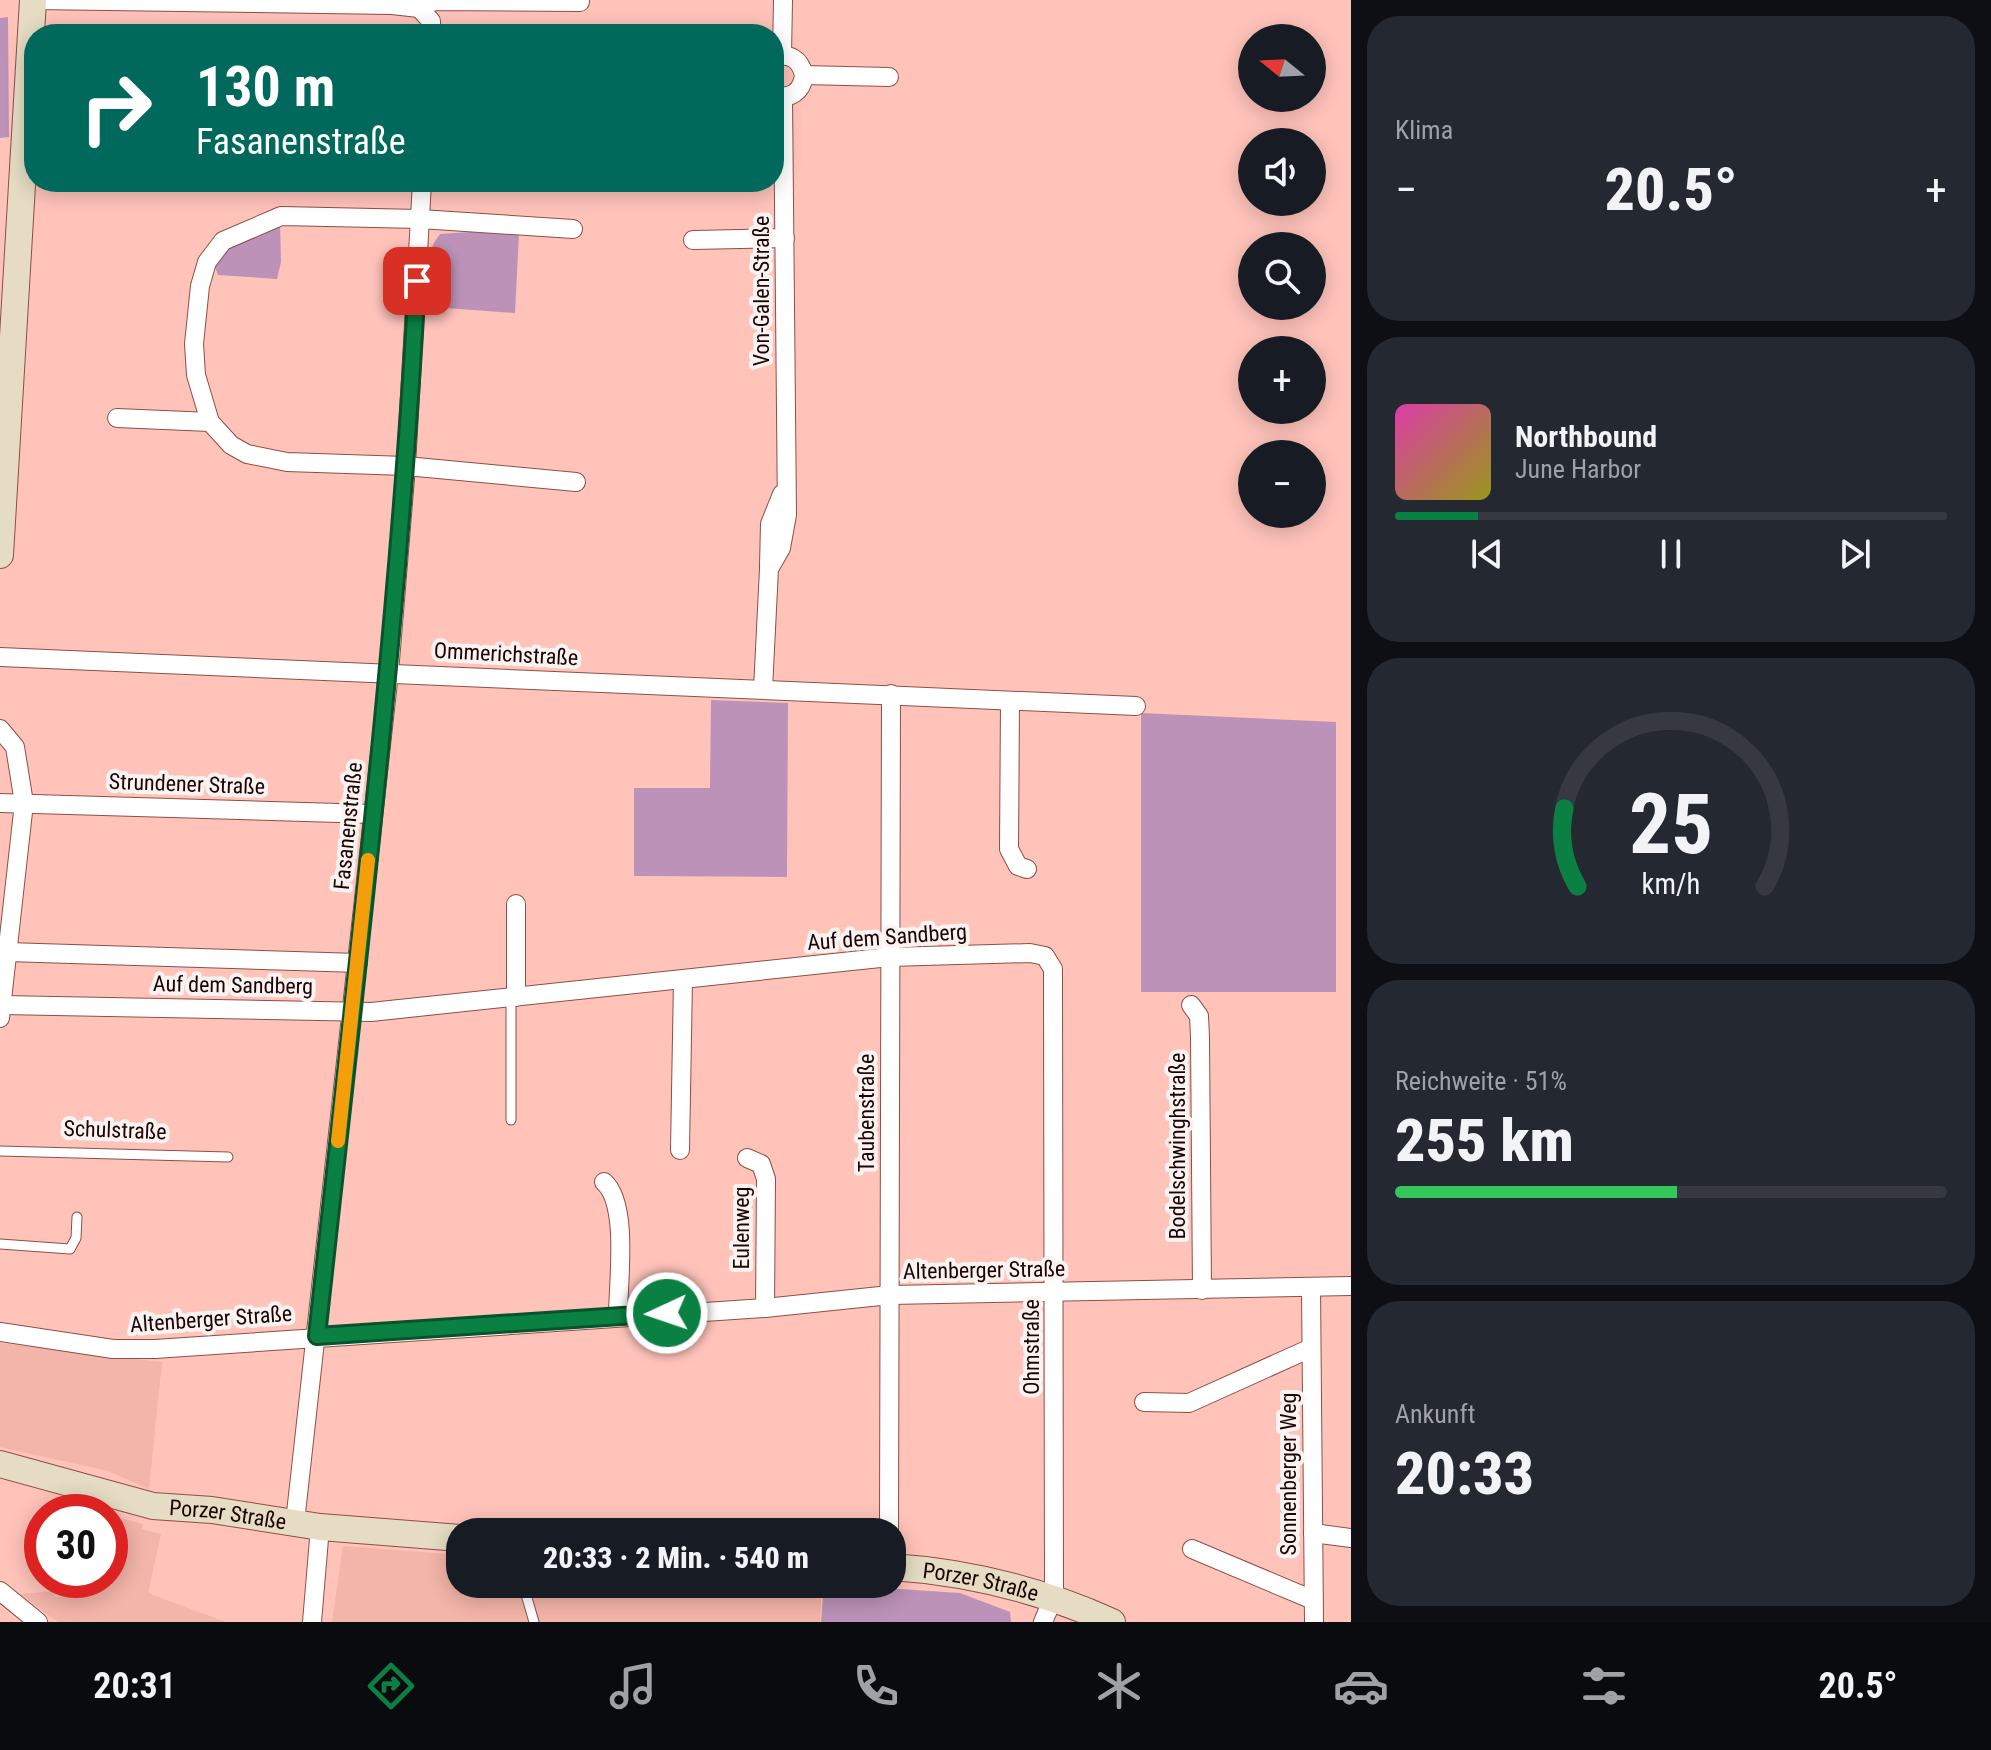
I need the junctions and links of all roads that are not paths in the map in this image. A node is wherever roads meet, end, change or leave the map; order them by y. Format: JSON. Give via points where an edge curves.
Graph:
{"nodes":[{"id":1,"x":33,"y":0,"type":"edge"},
{"id":2,"x":783,"y":0,"type":"edge"},
{"id":3,"x":580,"y":2,"type":"edge"},
{"id":4,"x":419,"y":8,"type":"junction"},
{"id":5,"x":31,"y":24,"type":"edge"},
{"id":6,"x":431,"y":24,"type":"edge"},
{"id":7,"x":781,"y":24,"type":"edge"},
{"id":8,"x":784,"y":57,"type":"edge"},
{"id":9,"x":804,"y":75,"type":"junction"},
{"id":10,"x":889,"y":77,"type":"dead end"},
{"id":11,"x":784,"y":94,"type":"edge"},
{"id":12,"x":24,"y":104,"type":"edge"},
{"id":13,"x":421,"y":192,"type":"edge"},
{"id":14,"x":783,"y":192,"type":"edge"},
{"id":15,"x":420,"y":219,"type":"junction"},
{"id":16,"x":573,"y":229,"type":"dead end"},
{"id":17,"x":785,"y":238,"type":"junction"},
{"id":18,"x":693,"y":240,"type":"dead end"},
{"id":19,"x":7,"y":301,"type":"edge"},
{"id":20,"x":4,"y":394,"type":"edge"},
{"id":21,"x":117,"y":418,"type":"dead end"},
{"id":22,"x":210,"y":422,"type":"junction"},
{"id":23,"x":406,"y":466,"type":"junction"},
{"id":24,"x":576,"y":482,"type":"dead end"},
{"id":25,"x":0,"y":555,"type":"edge"},
{"id":26,"x":0,"y":657,"type":"edge"},
{"id":27,"x":389,"y":673,"type":"junction"},
{"id":28,"x":763,"y":689,"type":"junction"},
{"id":29,"x":891,"y":694,"type":"junction"},
{"id":30,"x":1010,"y":702,"type":"junction"},
{"id":31,"x":1136,"y":706,"type":"dead end"},
{"id":32,"x":0,"y":729,"type":"edge"},
{"id":33,"x":0,"y":803,"type":"edge"},
{"id":34,"x":24,"y":803,"type":"junction"},
{"id":35,"x":373,"y":814,"type":"junction"},
{"id":36,"x":1027,"y":869,"type":"dead end"},
{"id":37,"x":516,"y":904,"type":"dead end"},
{"id":38,"x":7,"y":952,"type":"junction"},
{"id":39,"x":1045,"y":956,"type":"joint"},
{"id":40,"x":890,"y":957,"type":"junction"},
{"id":41,"x":358,"y":963,"type":"junction"},
{"id":42,"x":683,"y":980,"type":"junction"},
{"id":43,"x":514,"y":998,"type":"junction"},
{"id":44,"x":1191,"y":1005,"type":"dead end"},
{"id":45,"x":1,"y":1011,"type":"edge"},
{"id":46,"x":352,"y":1012,"type":"junction"},
{"id":47,"x":511,"y":1120,"type":"dead end"},
{"id":48,"x":680,"y":1150,"type":"dead end"},
{"id":49,"x":0,"y":1151,"type":"edge"},
{"id":50,"x":228,"y":1157,"type":"dead end"},
{"id":51,"x":747,"y":1158,"type":"dead end"},
{"id":52,"x":604,"y":1182,"type":"dead end"},
{"id":53,"x":77,"y":1217,"type":"dead end"},
{"id":54,"x":0,"y":1244,"type":"edge"},
{"id":55,"x":1351,"y":1286,"type":"edge"},
{"id":56,"x":1311,"y":1287,"type":"junction"},
{"id":57,"x":1202,"y":1290,"type":"junction"},
{"id":58,"x":1055,"y":1293,"type":"junction"},
{"id":59,"x":890,"y":1295,"type":"junction"},
{"id":60,"x":765,"y":1308,"type":"junction"},
{"id":61,"x":618,"y":1316,"type":"junction"},
{"id":62,"x":0,"y":1332,"type":"edge"},
{"id":63,"x":317,"y":1336,"type":"junction"},
{"id":64,"x":1311,"y":1348,"type":"junction"},
{"id":65,"x":1144,"y":1402,"type":"dead end"},
{"id":66,"x":0,"y":1464,"type":"edge"},
{"id":67,"x":889,"y":1518,"type":"edge"},
{"id":68,"x":308,"y":1525,"type":"junction"},
{"id":69,"x":1313,"y":1533,"type":"junction"},
{"id":70,"x":446,"y":1537,"type":"edge"},
{"id":71,"x":1351,"y":1538,"type":"edge"},
{"id":72,"x":1192,"y":1549,"type":"dead end"},
{"id":73,"x":906,"y":1569,"type":"edge"},
{"id":74,"x":0,"y":1591,"type":"edge"},
{"id":75,"x":1054,"y":1596,"type":"junction"},
{"id":76,"x":527,"y":1598,"type":"edge"},
{"id":77,"x":1313,"y":1600,"type":"junction"},
{"id":78,"x":38,"y":1622,"type":"edge"},
{"id":79,"x":312,"y":1622,"type":"edge"},
{"id":80,"x":534,"y":1622,"type":"edge"},
{"id":81,"x":1043,"y":1622,"type":"edge"},
{"id":82,"x":1112,"y":1622,"type":"edge"},
{"id":83,"x":1314,"y":1622,"type":"edge"}],
"edges":[{"from":1,"to":4,"type":"street"},
{"from":1,"to":5,"type":"main road"},
{"from":2,"to":7,"type":"street"},
{"from":3,"to":4,"type":"street","via":[[434,1]]},
{"from":4,"to":6,"type":"street"},
{"from":8,"to":9,"type":"street","via":[[797,60]]},
{"from":9,"to":10,"type":"street"},
{"from":9,"to":11,"type":"street","via":[[799,90]]},
{"from":12,"to":19,"type":"main road"},
{"from":13,"to":15,"type":"street","name":"Fasanenstraße"},
{"from":14,"to":17,"type":"street","name":"Von-Galen-Straße"},
{"from":15,"to":16,"type":"street"},
{"from":15,"to":22,"type":"street","via":[[281,216],[223,241],[207,262],[200,286],[194,344],[196,375]]},
{"from":15,"to":23,"type":"street","name":"Fasanenstraße"},
{"from":17,"to":18,"type":"street"},
{"from":17,"to":28,"type":"street","name":"Von-Galen-Straße","via":[[785,531],[769,569]]},
{"from":19,"to":20,"type":"main road"},
{"from":20,"to":25,"type":"main road"},
{"from":21,"to":22,"type":"street"},
{"from":22,"to":23,"type":"street","via":[[247,454],[287,462]]},
{"from":23,"to":24,"type":"street"},
{"from":23,"to":27,"type":"street","name":"Fasanenstraße"},
{"from":26,"to":27,"type":"street","name":"Ommerichstraße"},
{"from":27,"to":28,"type":"street","name":"Ommerichstraße"},
{"from":27,"to":35,"type":"street","name":"Fasanenstraße"},
{"from":28,"to":29,"type":"street","name":"Ommerichstraße"},
{"from":29,"to":30,"type":"street","name":"Ommerichstraße"},
{"from":29,"to":40,"type":"street","name":"Taubenstraße"},
{"from":30,"to":31,"type":"street","name":"Ommerichstraße"},
{"from":30,"to":36,"type":"street","via":[[1009,849],[1018,866]]},
{"from":32,"to":34,"type":"street","via":[[15,747]]},
{"from":33,"to":34,"type":"street","name":"Strundener Straße"},
{"from":34,"to":35,"type":"street","name":"Strundener Straße"},
{"from":34,"to":38,"type":"street"},
{"from":35,"to":41,"type":"street","name":"Fasanenstraße"},
{"from":37,"to":43,"type":"street"},
{"from":38,"to":41,"type":"street","name":"Auf dem Sandberg"},
{"from":38,"to":45,"type":"street"},
{"from":39,"to":40,"type":"street","name":"Auf dem Sandberg"},
{"from":39,"to":58,"type":"street","name":"Ohmstraße","via":[[1053,969]]},
{"from":40,"to":42,"type":"street","name":"Auf dem Sandberg"},
{"from":40,"to":59,"type":"street","name":"Taubenstraße"},
{"from":41,"to":46,"type":"street","name":"Fasanenstraße"},
{"from":42,"to":43,"type":"street","name":"Auf dem Sandberg"},
{"from":42,"to":48,"type":"street"},
{"from":43,"to":46,"type":"street","name":"Auf dem Sandberg"},
{"from":43,"to":47,"type":"lane"},
{"from":44,"to":57,"type":"street","name":"Bodelschwinghstraße","via":[[1199,1016],[1200,1037]]},
{"from":45,"to":46,"type":"street","name":"Auf dem Sandberg"},
{"from":46,"to":63,"type":"street","name":"Fasanenstraße"},
{"from":49,"to":50,"type":"lane","name":"Schulstraße"},
{"from":51,"to":60,"type":"street","name":"Eulenweg","via":[[761,1164],[766,1179]]},
{"from":52,"to":61,"type":"street","via":[[618,1208]]},
{"from":53,"to":54,"type":"lane","via":[[70,1249]]},
{"from":55,"to":56,"type":"street","name":"Altenberger Straße"},
{"from":56,"to":57,"type":"street","name":"Altenberger Straße"},
{"from":56,"to":64,"type":"street","name":"Sonnenberger Weg"},
{"from":57,"to":58,"type":"street","name":"Altenberger Straße"},
{"from":58,"to":59,"type":"street","name":"Altenberger Straße"},
{"from":58,"to":75,"type":"street","name":"Ohmstraße"},
{"from":59,"to":60,"type":"street","name":"Altenberger Straße"},
{"from":59,"to":67,"type":"street","name":"Taubenstraße"},
{"from":60,"to":61,"type":"street","name":"Altenberger Straße"},
{"from":61,"to":63,"type":"street","name":"Altenberger Straße"},
{"from":62,"to":63,"type":"street","name":"Altenberger Straße","via":[[113,1349]]},
{"from":63,"to":68,"type":"street","name":"Fasanenstraße"},
{"from":64,"to":65,"type":"street","name":"Sonnenberger Weg","via":[[1189,1403]]},
{"from":64,"to":69,"type":"street","name":"Sonnenberger Weg"},
{"from":66,"to":68,"type":"main road","name":"Porzer Straße","via":[[153,1506]]},
{"from":68,"to":70,"type":"main road","name":"Porzer Straße"},
{"from":68,"to":79,"type":"street","name":"Fasanenstraße","via":[[315,1556]]},
{"from":69,"to":71,"type":"street"},
{"from":69,"to":77,"type":"street","name":"Sonnenberger Weg"},
{"from":72,"to":77,"type":"street","name":"Sonnenberger Weg"},
{"from":73,"to":75,"type":"main road","name":"Porzer Straße"},
{"from":74,"to":78,"type":"street"},
{"from":75,"to":81,"type":"street"},
{"from":75,"to":82,"type":"main road","name":"Porzer Straße"},
{"from":76,"to":80,"type":"lane"},
{"from":77,"to":83,"type":"street","name":"Sonnenberger Weg"}]}
